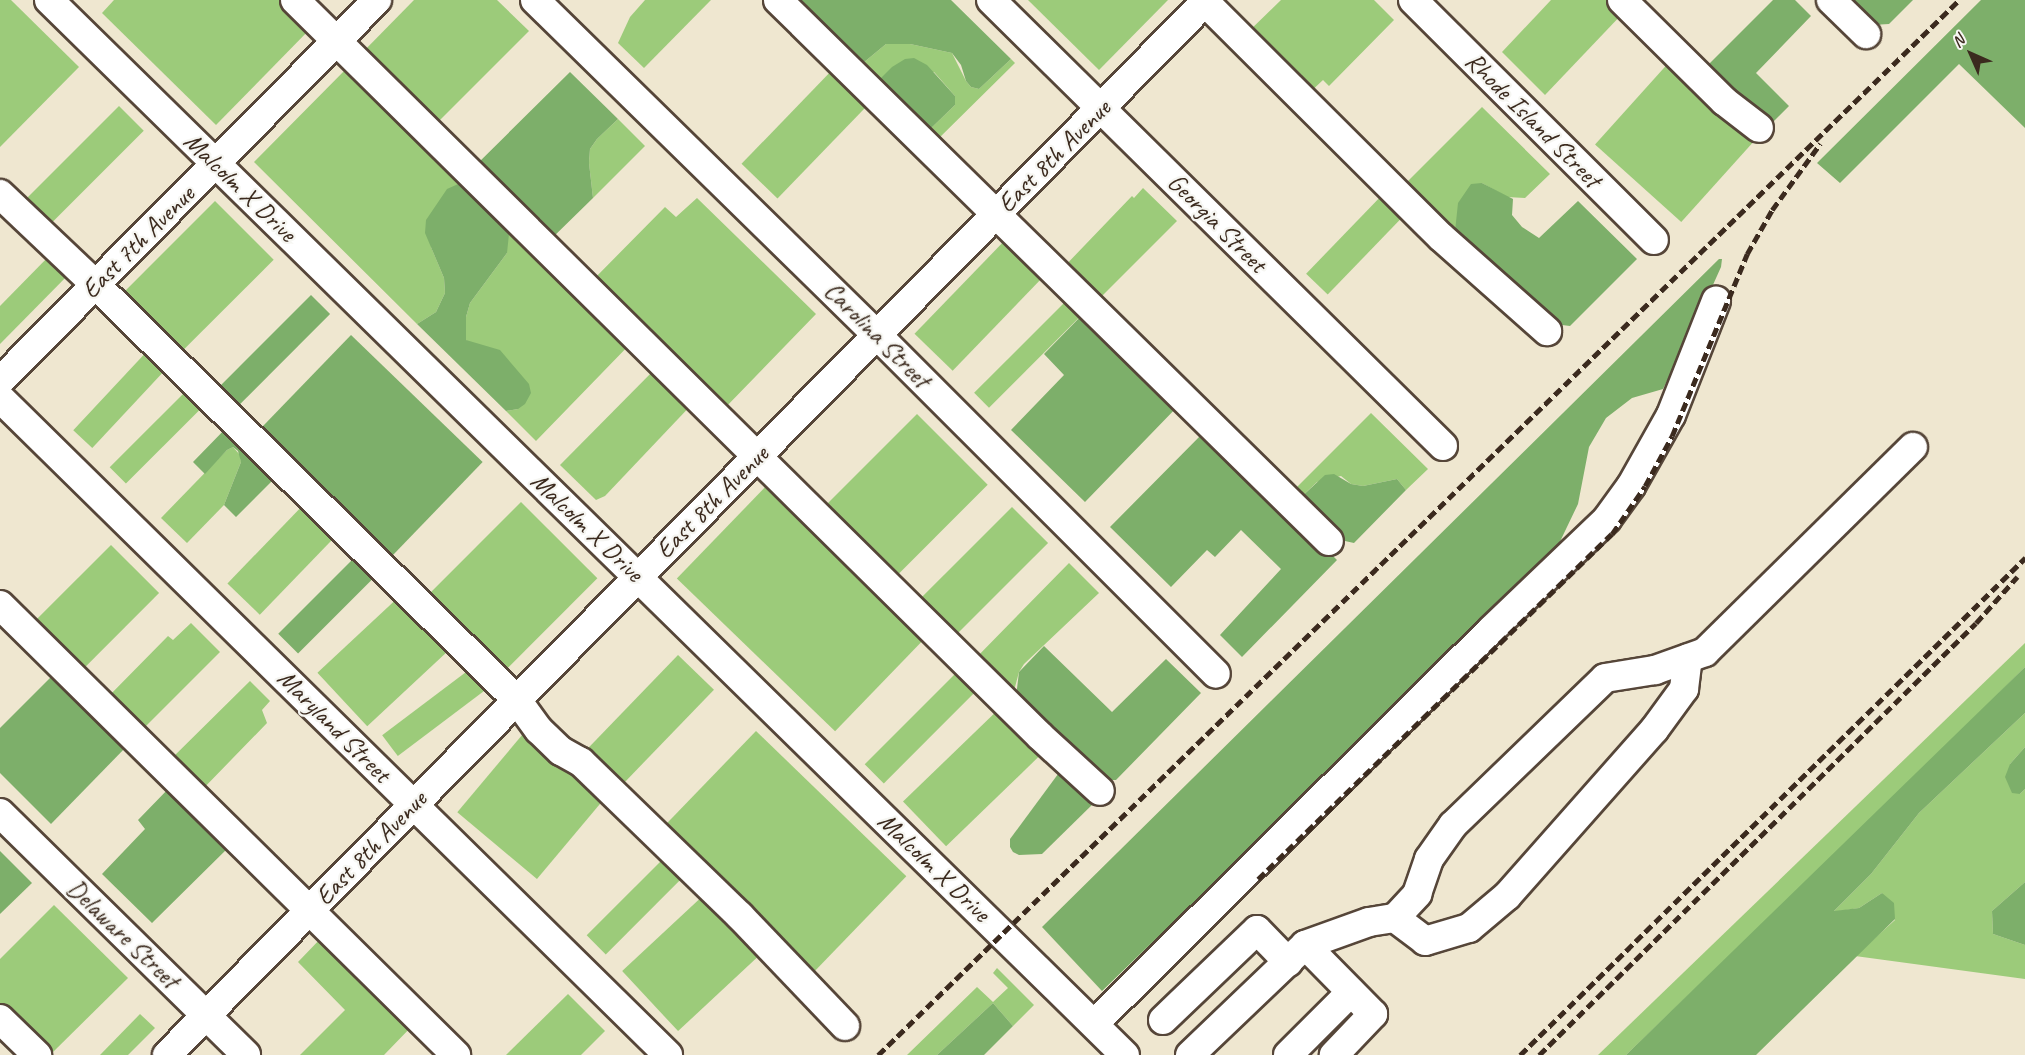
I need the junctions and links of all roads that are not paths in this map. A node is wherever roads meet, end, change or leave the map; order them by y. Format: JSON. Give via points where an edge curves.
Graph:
{"nodes":[{"id":1,"x":49,"y":0,"type":"edge"},
{"id":2,"x":295,"y":0,"type":"edge"},
{"id":3,"x":377,"y":0,"type":"edge"},
{"id":4,"x":535,"y":0,"type":"edge"},
{"id":5,"x":778,"y":0,"type":"edge"},
{"id":6,"x":991,"y":0,"type":"edge"},
{"id":7,"x":1413,"y":0,"type":"edge"},
{"id":8,"x":1622,"y":0,"type":"edge"},
{"id":9,"x":1831,"y":0,"type":"edge"},
{"id":10,"x":1205,"y":1,"type":"edge"},
{"id":11,"x":1866,"y":34,"type":"dead end"},
{"id":12,"x":337,"y":41,"type":"junction"},
{"id":13,"x":1101,"y":108,"type":"junction"},
{"id":14,"x":1759,"y":128,"type":"dead end"},
{"id":15,"x":215,"y":163,"type":"junction"},
{"id":16,"x":0,"y":194,"type":"edge"},
{"id":17,"x":997,"y":213,"type":"junction"},
{"id":18,"x":1654,"y":240,"type":"dead end"},
{"id":19,"x":96,"y":285,"type":"junction"},
{"id":20,"x":1716,"y":301,"type":"dead end"},
{"id":21,"x":1547,"y":331,"type":"dead end"},
{"id":22,"x":877,"y":335,"type":"junction"},
{"id":23,"x":0,"y":381,"type":"edge"},
{"id":24,"x":0,"y":398,"type":"edge"},
{"id":25,"x":1443,"y":447,"type":"dead end"},
{"id":26,"x":1913,"y":447,"type":"dead end"},
{"id":27,"x":759,"y":456,"type":"junction"},
{"id":28,"x":1329,"y":541,"type":"dead end"},
{"id":29,"x":638,"y":577,"type":"junction"},
{"id":30,"x":0,"y":605,"type":"edge"},
{"id":31,"x":1688,"y":658,"type":"junction"},
{"id":32,"x":1216,"y":674,"type":"dead end"},
{"id":33,"x":517,"y":700,"type":"junction"},
{"id":34,"x":1100,"y":791,"type":"dead end"},
{"id":35,"x":413,"y":804,"type":"junction"},
{"id":36,"x":0,"y":813,"type":"edge"},
{"id":37,"x":310,"y":910,"type":"junction"},
{"id":38,"x":1395,"y":918,"type":"junction"},
{"id":39,"x":1296,"y":953,"type":"junction"},
{"id":40,"x":1351,"y":992,"type":"junction"},
{"id":41,"x":206,"y":1015,"type":"junction"},
{"id":42,"x":0,"y":1019,"type":"edge"},
{"id":43,"x":1163,"y":1020,"type":"dead end"},
{"id":44,"x":1094,"y":1024,"type":"junction"},
{"id":45,"x":845,"y":1026,"type":"dead end"},
{"id":46,"x":37,"y":1055,"type":"edge"},
{"id":47,"x":167,"y":1055,"type":"edge"},
{"id":48,"x":246,"y":1055,"type":"edge"},
{"id":49,"x":456,"y":1055,"type":"edge"},
{"id":50,"x":668,"y":1055,"type":"edge"},
{"id":51,"x":1125,"y":1055,"type":"edge"},
{"id":52,"x":1190,"y":1055,"type":"edge"},
{"id":53,"x":1288,"y":1055,"type":"edge"},
{"id":54,"x":1334,"y":1055,"type":"edge"}],
"edges":[{"from":1,"to":15,"type":"street","name":"Malcolm X Drive"},
{"from":2,"to":12,"type":"street"},
{"from":3,"to":12,"type":"street","name":"East 7th Avenue"},
{"from":4,"to":22,"type":"street","name":"Carolina Street"},
{"from":5,"to":17,"type":"street"},
{"from":6,"to":13,"type":"street","name":"Georgia Street"},
{"from":7,"to":18,"type":"street","name":"Rhode Island Street"},
{"from":8,"to":14,"type":"street","via":[[1724,101]]},
{"from":9,"to":11,"type":"street"},
{"from":10,"to":13,"type":"street","name":"East 8th Avenue"},
{"from":10,"to":21,"type":"street","via":[[1441,237]]},
{"from":12,"to":15,"type":"street","name":"East 7th Avenue"},
{"from":12,"to":27,"type":"street"},
{"from":13,"to":17,"type":"street","name":"East 8th Avenue"},
{"from":13,"to":25,"type":"street","name":"Georgia Street"},
{"from":15,"to":19,"type":"street","name":"East 7th Avenue"},
{"from":15,"to":29,"type":"street","name":"Malcolm X Drive"},
{"from":16,"to":19,"type":"street"},
{"from":17,"to":22,"type":"street","name":"East 8th Avenue"},
{"from":17,"to":28,"type":"street"},
{"from":19,"to":23,"type":"street","name":"East 7th Avenue"},
{"from":19,"to":33,"type":"street"},
{"from":20,"to":44,"type":"street","via":[[1671,415],[1631,486],[1607,519]]},
{"from":22,"to":27,"type":"street","name":"East 8th Avenue"},
{"from":22,"to":32,"type":"street","name":"Carolina Street"},
{"from":24,"to":35,"type":"street","name":"Maryland Street"},
{"from":26,"to":31,"type":"street","via":[[1705,652]]},
{"from":27,"to":29,"type":"street","name":"East 8th Avenue"},
{"from":27,"to":34,"type":"street"},
{"from":29,"to":33,"type":"street","name":"East 8th Avenue"},
{"from":29,"to":44,"type":"street","name":"Malcolm X Drive"},
{"from":30,"to":37,"type":"street"},
{"from":31,"to":38,"type":"street","via":[[1655,670],[1605,678],[1453,825],[1429,859],[1417,894]]},
{"from":31,"to":38,"type":"street","via":[[1684,689],[1654,730],[1507,896],[1469,928],[1425,941]]},
{"from":33,"to":35,"type":"street","name":"East 8th Avenue"},
{"from":33,"to":45,"type":"street","via":[[538,730],[597,778],[740,916]]},
{"from":35,"to":37,"type":"street","name":"East 8th Avenue"},
{"from":35,"to":50,"type":"street","name":"Maryland Street"},
{"from":36,"to":41,"type":"street","name":"Delaware Street"},
{"from":37,"to":41,"type":"street","name":"East 8th Avenue"},
{"from":37,"to":49,"type":"street"},
{"from":38,"to":39,"type":"street","via":[[1369,922]]},
{"from":39,"to":40,"type":"street"},
{"from":39,"to":43,"type":"street","via":[[1257,930]]},
{"from":39,"to":52,"type":"street"},
{"from":40,"to":53,"type":"street"},
{"from":40,"to":54,"type":"street","via":[[1373,1014]]},
{"from":41,"to":47,"type":"street","name":"East 8th Avenue"},
{"from":41,"to":48,"type":"street","name":"Delaware Street"},
{"from":42,"to":46,"type":"street"},
{"from":44,"to":51,"type":"street","name":"Malcolm X Drive"}]}
